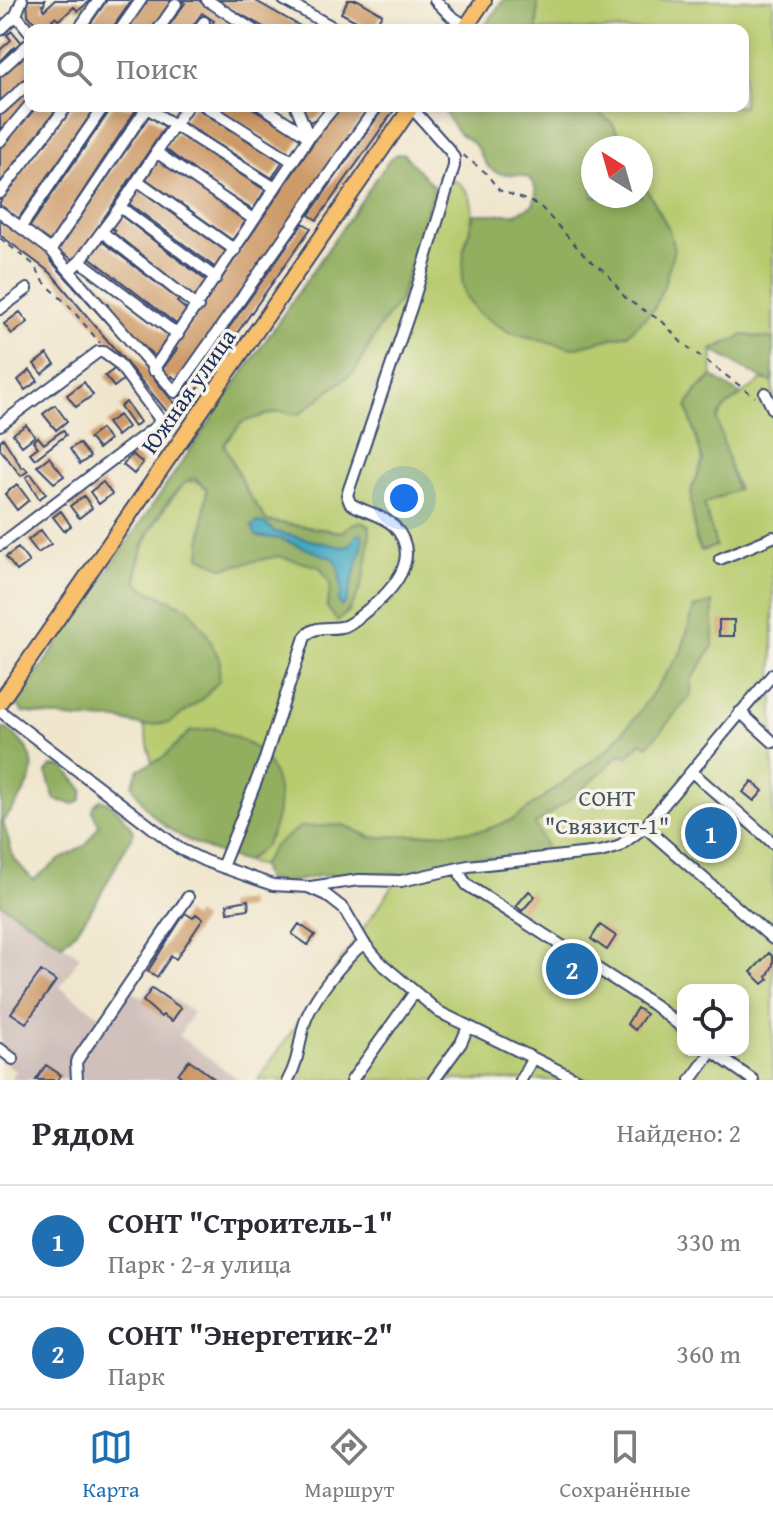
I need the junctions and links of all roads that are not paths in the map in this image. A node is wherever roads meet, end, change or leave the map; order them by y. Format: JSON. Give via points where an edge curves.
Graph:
{"nodes":[{"id":1,"x":22,"y":0,"type":"edge"},
{"id":2,"x":99,"y":0,"type":"edge"},
{"id":3,"x":141,"y":0,"type":"edge"},
{"id":4,"x":207,"y":0,"type":"edge"},
{"id":5,"x":284,"y":0,"type":"edge"},
{"id":6,"x":435,"y":0,"type":"edge"},
{"id":7,"x":484,"y":0,"type":"edge"},
{"id":8,"x":176,"y":4,"type":"dead end"},
{"id":9,"x":16,"y":15,"type":"junction"},
{"id":10,"x":0,"y":16,"type":"edge"},
{"id":11,"x":82,"y":24,"type":"edge"},
{"id":12,"x":124,"y":24,"type":"edge"},
{"id":13,"x":162,"y":24,"type":"edge"},
{"id":14,"x":244,"y":24,"type":"edge"},
{"id":15,"x":327,"y":24,"type":"edge"},
{"id":16,"x":460,"y":24,"type":"edge"},
{"id":17,"x":468,"y":24,"type":"edge"},
{"id":18,"x":24,"y":25,"type":"edge"},
{"id":19,"x":0,"y":30,"type":"edge"},
{"id":20,"x":24,"y":48,"type":"edge"},
{"id":21,"x":0,"y":70,"type":"edge"},
{"id":22,"x":24,"y":87,"type":"edge"},
{"id":23,"x":0,"y":109,"type":"edge"},
{"id":24,"x":24,"y":112,"type":"edge"},
{"id":25,"x":62,"y":112,"type":"edge"},
{"id":26,"x":100,"y":112,"type":"edge"},
{"id":27,"x":143,"y":112,"type":"edge"},
{"id":28,"x":154,"y":112,"type":"edge"},
{"id":29,"x":183,"y":112,"type":"edge"},
{"id":30,"x":214,"y":112,"type":"edge"},
{"id":31,"x":271,"y":112,"type":"edge"},
{"id":32,"x":299,"y":112,"type":"edge"},
{"id":33,"x":330,"y":112,"type":"edge"},
{"id":34,"x":373,"y":112,"type":"edge"},
{"id":35,"x":407,"y":112,"type":"edge"},
{"id":36,"x":417,"y":112,"type":"edge"},
{"id":37,"x":174,"y":125,"type":"junction"},
{"id":38,"x":309,"y":137,"type":"junction"},
{"id":39,"x":0,"y":141,"type":"edge"},
{"id":40,"x":156,"y":152,"type":"junction"},
{"id":41,"x":292,"y":161,"type":"junction"},
{"id":42,"x":138,"y":181,"type":"junction"},
{"id":43,"x":275,"y":188,"type":"junction"},
{"id":44,"x":0,"y":193,"type":"edge"},
{"id":45,"x":120,"y":207,"type":"junction"},
{"id":46,"x":0,"y":212,"type":"edge"},
{"id":47,"x":253,"y":219,"type":"junction"},
{"id":48,"x":21,"y":227,"type":"junction"},
{"id":49,"x":102,"y":232,"type":"junction"},
{"id":50,"x":51,"y":250,"type":"junction"},
{"id":51,"x":235,"y":250,"type":"junction"},
{"id":52,"x":80,"y":261,"type":"junction"},
{"id":53,"x":70,"y":270,"type":"junction"},
{"id":54,"x":216,"y":278,"type":"junction"},
{"id":55,"x":27,"y":289,"type":"dead end"},
{"id":56,"x":198,"y":307,"type":"junction"},
{"id":57,"x":0,"y":309,"type":"edge"},
{"id":58,"x":178,"y":335,"type":"junction"},
{"id":59,"x":153,"y":370,"type":"junction"},
{"id":60,"x":765,"y":393,"type":"road end"},
{"id":61,"x":773,"y":409,"type":"edge"},
{"id":62,"x":0,"y":425,"type":"edge"},
{"id":63,"x":773,"y":537,"type":"edge"},
{"id":64,"x":0,"y":545,"type":"edge"},
{"id":65,"x":720,"y":559,"type":"dead end"},
{"id":66,"x":773,"y":674,"type":"edge"},
{"id":67,"x":0,"y":702,"type":"edge"},
{"id":68,"x":0,"y":711,"type":"edge"},
{"id":69,"x":740,"y":712,"type":"junction"},
{"id":70,"x":773,"y":742,"type":"edge"},
{"id":71,"x":692,"y":772,"type":"junction"},
{"id":72,"x":645,"y":827,"type":"junction"},
{"id":73,"x":773,"y":843,"type":"edge"},
{"id":74,"x":222,"y":867,"type":"junction"},
{"id":75,"x":459,"y":868,"type":"junction"},
{"id":76,"x":308,"y":887,"type":"junction"},
{"id":77,"x":188,"y":897,"type":"dead end"},
{"id":78,"x":773,"y":939,"type":"edge"},
{"id":79,"x":364,"y":943,"type":"junction"},
{"id":80,"x":415,"y":992,"type":"junction"},
{"id":81,"x":677,"y":1023,"type":"edge"},
{"id":82,"x":468,"y":1027,"type":"junction"},
{"id":83,"x":0,"y":1049,"type":"edge"},
{"id":84,"x":708,"y":1056,"type":"edge"},
{"id":85,"x":718,"y":1056,"type":"edge"},
{"id":86,"x":13,"y":1059,"type":"dead end"},
{"id":87,"x":532,"y":1059,"type":"junction"},
{"id":88,"x":77,"y":1080,"type":"edge"},
{"id":89,"x":288,"y":1080,"type":"edge"},
{"id":90,"x":352,"y":1080,"type":"edge"},
{"id":91,"x":434,"y":1080,"type":"edge"},
{"id":92,"x":521,"y":1080,"type":"edge"},
{"id":93,"x":578,"y":1080,"type":"edge"},
{"id":94,"x":691,"y":1080,"type":"edge"},
{"id":95,"x":753,"y":1080,"type":"edge"}],
"edges":[{"from":1,"to":9,"type":"street"},
{"from":2,"to":11,"type":"street"},
{"from":3,"to":12,"type":"street"},
{"from":4,"to":14,"type":"street"},
{"from":5,"to":15,"type":"street"},
{"from":6,"to":16,"type":"street"},
{"from":7,"to":17,"type":"main road"},
{"from":8,"to":13,"type":"street"},
{"from":9,"to":10,"type":"street"},
{"from":9,"to":18,"type":"street"},
{"from":9,"to":19,"type":"street"},
{"from":20,"to":21,"type":"street"},
{"from":22,"to":23,"type":"street"},
{"from":24,"to":39,"type":"street"},
{"from":25,"to":44,"type":"street"},
{"from":26,"to":48,"type":"street"},
{"from":27,"to":50,"type":"street"},
{"from":28,"to":37,"type":"street"},
{"from":29,"to":37,"type":"street"},
{"from":30,"to":41,"type":"street"},
{"from":31,"to":38,"type":"street"},
{"from":32,"to":38,"type":"street"},
{"from":33,"to":38,"type":"street"},
{"from":34,"to":59,"type":"street","via":[[178,391],[171,391]]},
{"from":35,"to":67,"type":"main road","name":"Южная улица"},
{"from":36,"to":74,"type":"street","via":[[445,143],[454,166],[347,495],[350,503],[393,525],[405,548],[401,575],[386,597],[348,625],[317,628],[305,637]]},
{"from":37,"to":40,"type":"street"},
{"from":37,"to":43,"type":"street"},
{"from":38,"to":41,"type":"street"},
{"from":40,"to":42,"type":"street"},
{"from":40,"to":47,"type":"street"},
{"from":41,"to":43,"type":"street"},
{"from":42,"to":45,"type":"street"},
{"from":42,"to":51,"type":"street"},
{"from":43,"to":47,"type":"street"},
{"from":45,"to":49,"type":"street"},
{"from":45,"to":54,"type":"street"},
{"from":46,"to":48,"type":"street"},
{"from":47,"to":51,"type":"street"},
{"from":48,"to":50,"type":"street"},
{"from":49,"to":52,"type":"street"},
{"from":49,"to":56,"type":"street"},
{"from":50,"to":53,"type":"street"},
{"from":51,"to":54,"type":"street"},
{"from":52,"to":53,"type":"street"},
{"from":52,"to":58,"type":"street"},
{"from":53,"to":59,"type":"street"},
{"from":54,"to":56,"type":"street"},
{"from":55,"to":57,"type":"street"},
{"from":56,"to":58,"type":"street"},
{"from":58,"to":59,"type":"street"},
{"from":60,"to":61,"type":"street"},
{"from":62,"to":64,"type":"street","via":[[98,352],[118,363],[157,412],[158,425]]},
{"from":63,"to":65,"type":"street"},
{"from":66,"to":69,"type":"street"},
{"from":68,"to":74,"type":"street","via":[[180,849]]},
{"from":69,"to":70,"type":"street"},
{"from":69,"to":71,"type":"street"},
{"from":71,"to":72,"type":"street"},
{"from":71,"to":73,"type":"street"},
{"from":72,"to":75,"type":"street","via":[[618,847],[600,852]]},
{"from":72,"to":78,"type":"street"},
{"from":74,"to":76,"type":"street","via":[[273,885]]},
{"from":75,"to":76,"type":"street","via":[[401,881]]},
{"from":75,"to":81,"type":"street","via":[[467,885]]},
{"from":76,"to":79,"type":"street","via":[[344,909]]},
{"from":77,"to":88,"type":"street","via":[[76,1062]]},
{"from":79,"to":80,"type":"street"},
{"from":79,"to":89,"type":"street","via":[[308,1013]]},
{"from":80,"to":82,"type":"street"},
{"from":80,"to":90,"type":"street"},
{"from":82,"to":87,"type":"street"},
{"from":82,"to":91,"type":"street"},
{"from":83,"to":86,"type":"street"},
{"from":84,"to":94,"type":"street"},
{"from":85,"to":95,"type":"street"},
{"from":87,"to":92,"type":"street"},
{"from":87,"to":93,"type":"street"}]}
